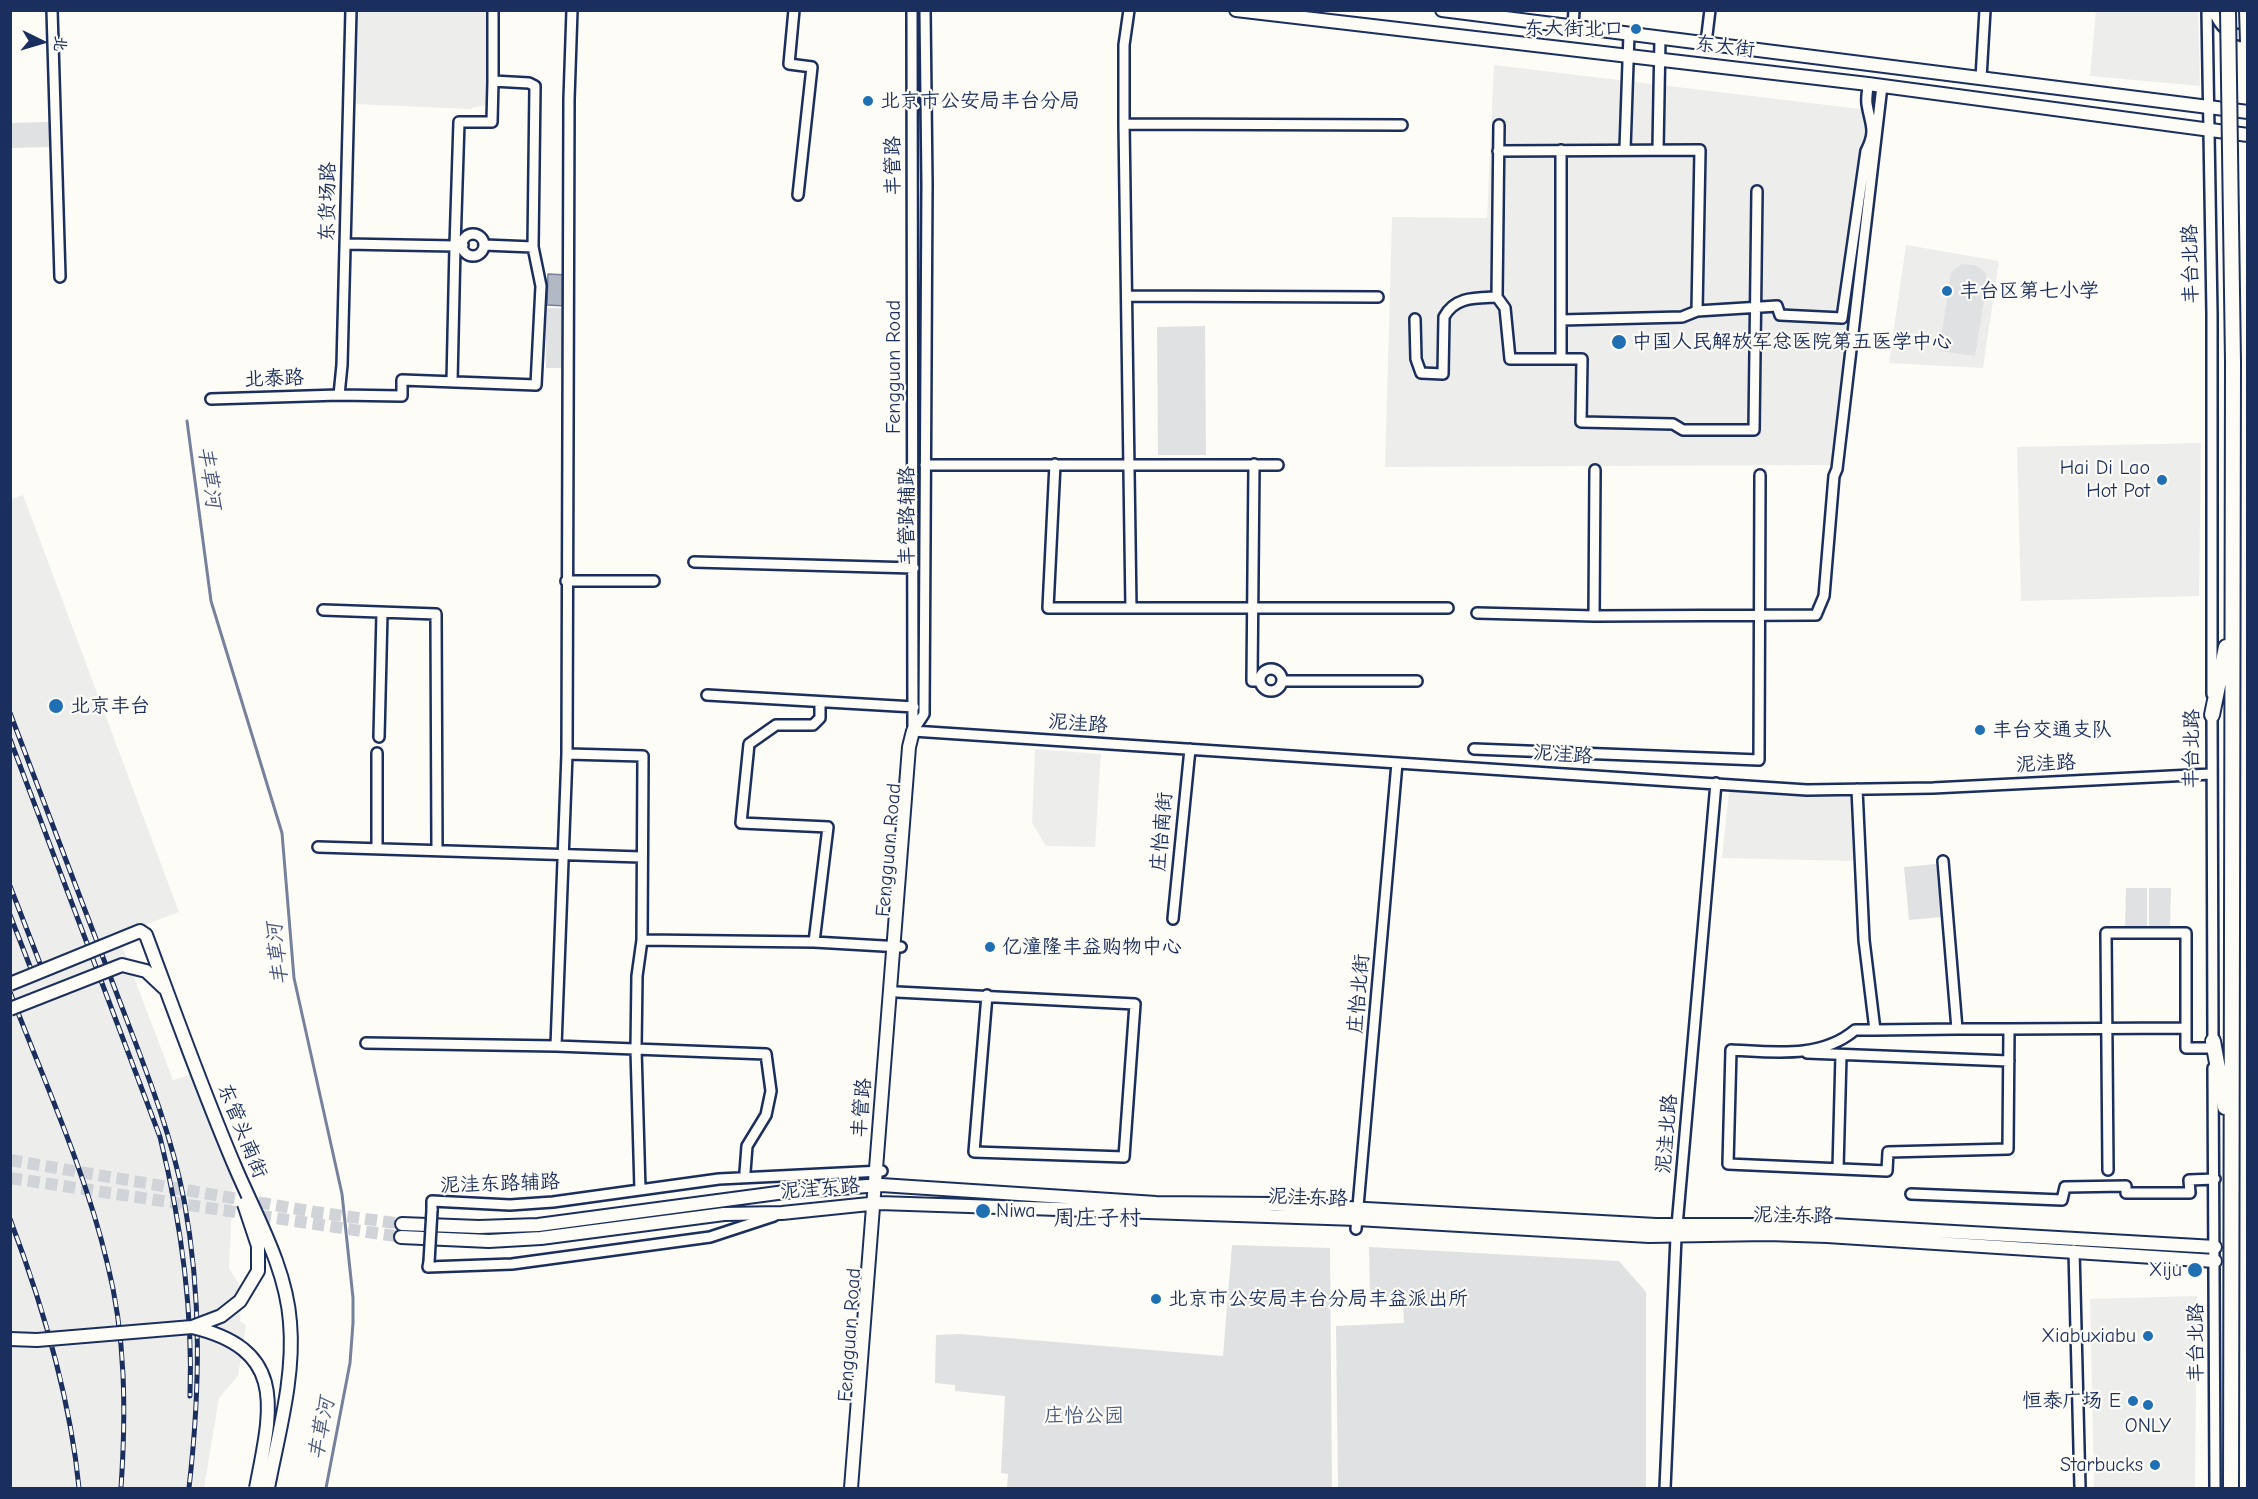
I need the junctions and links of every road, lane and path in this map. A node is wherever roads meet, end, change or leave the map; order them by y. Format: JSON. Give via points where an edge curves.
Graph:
{"nodes":[{"id":1,"x":52,"y":10,"type":"edge"},
{"id":2,"x":351,"y":10,"type":"edge"},
{"id":3,"x":493,"y":10,"type":"edge"},
{"id":4,"x":572,"y":10,"type":"edge"},
{"id":5,"x":794,"y":10,"type":"edge"},
{"id":6,"x":912,"y":10,"type":"edge"},
{"id":7,"x":925,"y":10,"type":"edge"},
{"id":8,"x":1129,"y":10,"type":"edge"},
{"id":9,"x":1236,"y":10,"type":"edge"},
{"id":10,"x":1442,"y":10,"type":"edge"},
{"id":11,"x":1574,"y":10,"type":"edge"},
{"id":12,"x":1710,"y":10,"type":"edge"},
{"id":13,"x":1985,"y":10,"type":"edge"},
{"id":14,"x":2207,"y":10,"type":"edge"},
{"id":15,"x":2213,"y":10,"type":"edge"},
{"id":16,"x":2228,"y":10,"type":"edge"},
{"id":17,"x":2247,"y":10,"type":"edge"},
{"id":18,"x":1573,"y":27,"type":"junction"},
{"id":19,"x":2247,"y":32,"type":"edge"},
{"id":20,"x":1629,"y":34,"type":"junction"},
{"id":21,"x":1660,"y":38,"type":"junction"},
{"id":22,"x":2247,"y":42,"type":"edge"},
{"id":23,"x":1707,"y":44,"type":"junction"},
{"id":24,"x":1628,"y":55,"type":"junction"},
{"id":25,"x":1659,"y":58,"type":"junction"},
{"id":26,"x":1981,"y":78,"type":"junction"},
{"id":27,"x":493,"y":81,"type":"junction"},
{"id":28,"x":1868,"y":84,"type":"junction"},
{"id":29,"x":1882,"y":86,"type":"junction"},
{"id":30,"x":2208,"y":106,"type":"junction"},
{"id":31,"x":2247,"y":112,"type":"edge"},
{"id":32,"x":1124,"y":124,"type":"junction"},
{"id":33,"x":1402,"y":125,"type":"dead end"},
{"id":34,"x":1499,"y":125,"type":"dead end"},
{"id":35,"x":2209,"y":128,"type":"junction"},
{"id":36,"x":2247,"y":135,"type":"edge"},
{"id":37,"x":1625,"y":149,"type":"junction"},
{"id":38,"x":1658,"y":149,"type":"junction"},
{"id":39,"x":1561,"y":150,"type":"junction"},
{"id":40,"x":1498,"y":151,"type":"junction"},
{"id":41,"x":927,"y":184,"type":"junction"},
{"id":42,"x":1757,"y":191,"type":"dead end"},
{"id":43,"x":798,"y":195,"type":"dead end"},
{"id":44,"x":913,"y":214,"type":"junction"},
{"id":45,"x":345,"y":244,"type":"junction"},
{"id":46,"x":484,"y":245,"type":"junction"},
{"id":47,"x":459,"y":246,"type":"junction"},
{"id":48,"x":533,"y":247,"type":"junction"},
{"id":49,"x":60,"y":277,"type":"dead end"},
{"id":50,"x":1128,"y":296,"type":"junction"},
{"id":51,"x":1378,"y":297,"type":"dead end"},
{"id":52,"x":1497,"y":297,"type":"junction"},
{"id":53,"x":1755,"y":307,"type":"junction"},
{"id":54,"x":1697,"y":310,"type":"junction"},
{"id":55,"x":1415,"y":319,"type":"dead end"},
{"id":56,"x":1561,"y":320,"type":"junction"},
{"id":57,"x":1561,"y":359,"type":"junction"},
{"id":58,"x":452,"y":381,"type":"junction"},
{"id":59,"x":339,"y":394,"type":"junction"},
{"id":60,"x":211,"y":399,"type":"dead end"},
{"id":61,"x":1056,"y":464,"type":"junction"},
{"id":62,"x":1130,"y":464,"type":"junction"},
{"id":63,"x":1254,"y":464,"type":"junction"},
{"id":64,"x":925,"y":465,"type":"junction"},
{"id":65,"x":1278,"y":465,"type":"dead end"},
{"id":66,"x":1595,"y":470,"type":"dead end"},
{"id":67,"x":1760,"y":475,"type":"dead end"},
{"id":68,"x":694,"y":562,"type":"dead end"},
{"id":69,"x":914,"y":570,"type":"junction"},
{"id":70,"x":566,"y":581,"type":"junction"},
{"id":71,"x":654,"y":581,"type":"dead end"},
{"id":72,"x":926,"y":596,"type":"junction"},
{"id":73,"x":1131,"y":608,"type":"junction"},
{"id":74,"x":1253,"y":608,"type":"junction"},
{"id":75,"x":1448,"y":608,"type":"dead end"},
{"id":76,"x":323,"y":610,"type":"dead end"},
{"id":77,"x":382,"y":613,"type":"junction"},
{"id":78,"x":1477,"y":613,"type":"dead end"},
{"id":79,"x":1594,"y":616,"type":"junction"},
{"id":80,"x":1759,"y":616,"type":"junction"},
{"id":81,"x":2232,"y":618,"type":"junction"},
{"id":82,"x":1260,"y":681,"type":"junction"},
{"id":83,"x":1282,"y":681,"type":"junction"},
{"id":84,"x":1417,"y":681,"type":"dead end"},
{"id":85,"x":707,"y":695,"type":"dead end"},
{"id":86,"x":820,"y":704,"type":"junction"},
{"id":87,"x":914,"y":707,"type":"junction"},
{"id":88,"x":2212,"y":715,"type":"junction"},
{"id":89,"x":913,"y":731,"type":"junction"},
{"id":90,"x":379,"y":737,"type":"dead end"},
{"id":91,"x":1190,"y":749,"type":"junction"},
{"id":92,"x":1474,"y":749,"type":"dead end"},
{"id":93,"x":377,"y":753,"type":"dead end"},
{"id":94,"x":567,"y":754,"type":"junction"},
{"id":95,"x":1397,"y":763,"type":"junction"},
{"id":96,"x":2211,"y":774,"type":"junction"},
{"id":97,"x":1716,"y":783,"type":"junction"},
{"id":98,"x":1857,"y":789,"type":"junction"},
{"id":99,"x":318,"y":847,"type":"dead end"},
{"id":100,"x":377,"y":848,"type":"junction"},
{"id":101,"x":437,"y":850,"type":"junction"},
{"id":102,"x":564,"y":853,"type":"junction"},
{"id":103,"x":641,"y":857,"type":"junction"},
{"id":104,"x":1943,"y":861,"type":"dead end"},
{"id":105,"x":1173,"y":919,"type":"dead end"},
{"id":106,"x":642,"y":940,"type":"junction"},
{"id":107,"x":814,"y":942,"type":"junction"},
{"id":108,"x":897,"y":947,"type":"junction"},
{"id":109,"x":10,"y":984,"type":"edge"},
{"id":110,"x":897,"y":992,"type":"junction"},
{"id":111,"x":987,"y":995,"type":"junction"},
{"id":112,"x":10,"y":1010,"type":"edge"},
{"id":113,"x":174,"y":1011,"type":"junction"},
{"id":114,"x":2106,"y":1028,"type":"junction"},
{"id":115,"x":2186,"y":1028,"type":"junction"},
{"id":116,"x":1957,"y":1029,"type":"junction"},
{"id":117,"x":2009,"y":1029,"type":"junction"},
{"id":118,"x":1875,"y":1030,"type":"junction"},
{"id":119,"x":366,"y":1043,"type":"dead end"},
{"id":120,"x":2213,"y":1044,"type":"junction"},
{"id":121,"x":556,"y":1046,"type":"junction"},
{"id":122,"x":636,"y":1049,"type":"junction"},
{"id":123,"x":1799,"y":1053,"type":"junction"},
{"id":124,"x":1841,"y":1054,"type":"junction"},
{"id":125,"x":2009,"y":1061,"type":"junction"},
{"id":126,"x":2231,"y":1139,"type":"junction"},
{"id":127,"x":235,"y":1168,"type":"junction"},
{"id":128,"x":1838,"y":1169,"type":"junction"},
{"id":129,"x":2108,"y":1170,"type":"dead end"},
{"id":130,"x":879,"y":1171,"type":"junction"},
{"id":131,"x":745,"y":1172,"type":"dead end"},
{"id":132,"x":2215,"y":1179,"type":"junction"},
{"id":133,"x":878,"y":1185,"type":"junction"},
{"id":134,"x":640,"y":1190,"type":"junction"},
{"id":135,"x":1911,"y":1194,"type":"dead end"},
{"id":136,"x":876,"y":1203,"type":"junction"},
{"id":137,"x":782,"y":1213,"type":"junction"},
{"id":138,"x":1357,"y":1219,"type":"junction"},
{"id":139,"x":402,"y":1224,"type":"tunnel mouth"},
{"id":140,"x":1677,"y":1231,"type":"junction"},
{"id":141,"x":401,"y":1237,"type":"tunnel mouth"},
{"id":142,"x":2184,"y":1245,"type":"junction"},
{"id":143,"x":2215,"y":1247,"type":"junction"},
{"id":144,"x":2074,"y":1250,"type":"junction"},
{"id":145,"x":2120,"y":1254,"type":"junction"},
{"id":146,"x":2215,"y":1261,"type":"junction"},
{"id":147,"x":192,"y":1327,"type":"junction"},
{"id":148,"x":10,"y":1339,"type":"edge"},
{"id":149,"x":256,"y":1488,"type":"edge"},
{"id":150,"x":268,"y":1488,"type":"edge"},
{"id":151,"x":851,"y":1488,"type":"edge"},
{"id":152,"x":858,"y":1488,"type":"edge"},
{"id":153,"x":1665,"y":1488,"type":"edge"},
{"id":154,"x":2080,"y":1488,"type":"edge"},
{"id":155,"x":2215,"y":1488,"type":"edge"},
{"id":156,"x":2231,"y":1488,"type":"edge"}],
"edges":[{"from":1,"to":49,"type":"street"},
{"from":2,"to":45,"type":"street","name":"东货场路"},
{"from":3,"to":27,"type":"street"},
{"from":4,"to":70,"type":"street"},
{"from":5,"to":43,"type":"street","via":[[789,64],[812,67]]},
{"from":6,"to":44,"type":"street","name":"丰管路"},
{"from":7,"to":41,"type":"street","name":"丰管路辅路"},
{"from":8,"to":32,"type":"street","via":[[1124,45]]},
{"from":9,"to":24,"type":"main road","name":"东大街"},
{"from":10,"to":18,"type":"main road","name":"东大街"},
{"from":11,"to":18,"type":"street"},
{"from":12,"to":23,"type":"street"},
{"from":13,"to":26,"type":"street"},
{"from":14,"to":30,"type":"street","name":"丰台北路"},
{"from":15,"to":19,"type":"street","via":[[2224,29],[2235,34]]},
{"from":16,"to":81,"type":"highway","name":"丰台北路","bridge":true},
{"from":17,"to":22,"type":"highway","bridge":true},
{"from":18,"to":20,"type":"main road","name":"东大街"},
{"from":20,"to":21,"type":"main road","name":"东大街"},
{"from":20,"to":24,"type":"street"},
{"from":21,"to":23,"type":"main road","name":"东大街"},
{"from":21,"to":25,"type":"street"},
{"from":23,"to":26,"type":"main road","name":"东大街"},
{"from":24,"to":25,"type":"main road","name":"东大街"},
{"from":24,"to":37,"type":"street"},
{"from":25,"to":28,"type":"main road","name":"东大街"},
{"from":25,"to":38,"type":"street"},
{"from":26,"to":30,"type":"main road","name":"东大街"},
{"from":27,"to":47,"type":"street","via":[[492,122],[459,122]]},
{"from":27,"to":48,"type":"street","via":[[535,86]]},
{"from":28,"to":29,"type":"main road","name":"东大街"},
{"from":28,"to":53,"type":"street","via":[[1872,140],[1866,151],[1842,318],[1780,315],[1777,306]]},
{"from":29,"to":35,"type":"main road","name":"东大街"},
{"from":29,"to":80,"type":"street","via":[[1834,476],[1824,596],[1816,615]]},
{"from":30,"to":31,"type":"main road","name":"东大街"},
{"from":30,"to":35,"type":"street","name":"丰台北路"},
{"from":32,"to":33,"type":"street"},
{"from":32,"to":50,"type":"street"},
{"from":34,"to":40,"type":"street"},
{"from":35,"to":36,"type":"main road","name":"东大街"},
{"from":35,"to":88,"type":"street","name":"丰台北路"},
{"from":37,"to":38,"type":"street"},
{"from":37,"to":39,"type":"street"},
{"from":38,"to":54,"type":"street","via":[[1700,150]]},
{"from":39,"to":40,"type":"street"},
{"from":39,"to":56,"type":"street"},
{"from":40,"to":52,"type":"street"},
{"from":41,"to":44,"type":"street"},
{"from":41,"to":64,"type":"street","name":"丰管路辅路"},
{"from":42,"to":53,"type":"street"},
{"from":44,"to":69,"type":"street","name":"Fengguan Road"},
{"from":45,"to":47,"type":"street"},
{"from":45,"to":59,"type":"street","name":"东货场路"},
{"from":46,"to":47,"type":"street","via":[[481,253],[474,256]]},
{"from":46,"to":47,"type":"street","via":[[481,237],[472,235]]},
{"from":46,"to":48,"type":"street"},
{"from":47,"to":58,"type":"street"},
{"from":48,"to":58,"type":"street","via":[[541,286],[536,385]]},
{"from":50,"to":51,"type":"street"},
{"from":50,"to":62,"type":"street"},
{"from":52,"to":55,"type":"street","via":[[1464,299],[1448,309],[1444,317],[1443,374],[1421,373],[1416,359]]},
{"from":52,"to":57,"type":"street","via":[[1505,308],[1510,359]]},
{"from":53,"to":54,"type":"street"},
{"from":53,"to":57,"type":"street","via":[[1754,430],[1683,430],[1673,424],[1581,422],[1582,359]]},
{"from":54,"to":56,"type":"street","via":[[1682,317]]},
{"from":56,"to":57,"type":"street"},
{"from":58,"to":59,"type":"street","name":"北泰路","via":[[402,380],[402,396]]},
{"from":59,"to":60,"type":"street","name":"北泰路"},
{"from":61,"to":62,"type":"street"},
{"from":61,"to":64,"type":"street"},
{"from":61,"to":73,"type":"street","via":[[1048,608]]},
{"from":62,"to":63,"type":"street"},
{"from":62,"to":73,"type":"street"},
{"from":63,"to":65,"type":"street"},
{"from":63,"to":74,"type":"street"},
{"from":64,"to":72,"type":"street","name":"丰管路辅路"},
{"from":66,"to":79,"type":"street"},
{"from":67,"to":80,"type":"street"},
{"from":68,"to":69,"type":"street"},
{"from":69,"to":72,"type":"street"},
{"from":69,"to":87,"type":"street","name":"Fengguan Road"},
{"from":70,"to":71,"type":"street"},
{"from":70,"to":94,"type":"street"},
{"from":72,"to":89,"type":"street","name":"丰管路辅路","via":[[924,714]]},
{"from":73,"to":74,"type":"street"},
{"from":74,"to":75,"type":"street"},
{"from":74,"to":82,"type":"street","via":[[1252,681]]},
{"from":76,"to":77,"type":"street"},
{"from":77,"to":90,"type":"street"},
{"from":77,"to":101,"type":"street","via":[[436,614]]},
{"from":78,"to":79,"type":"street"},
{"from":79,"to":80,"type":"street"},
{"from":80,"to":92,"type":"street","via":[[1759,760]]},
{"from":81,"to":88,"type":"highway"},
{"from":81,"to":126,"type":"highway","name":"丰台北路"},
{"from":82,"to":83,"type":"street","via":[[1271,692]]},
{"from":82,"to":83,"type":"street","via":[[1262,673],[1269,669],[1279,673]]},
{"from":83,"to":84,"type":"street"},
{"from":85,"to":86,"type":"street"},
{"from":86,"to":87,"type":"street"},
{"from":86,"to":107,"type":"street","via":[[820,718],[813,725],[776,725],[749,744],[741,823],[828,827]]},
{"from":87,"to":89,"type":"street","name":"Fengguan Road"},
{"from":88,"to":96,"type":"street","name":"丰台北路"},
{"from":89,"to":91,"type":"street","name":"泥洼路"},
{"from":89,"to":108,"type":"main road","name":"丰管路"},
{"from":91,"to":95,"type":"street","name":"泥洼路"},
{"from":91,"to":105,"type":"street","name":"庄怡南街"},
{"from":93,"to":100,"type":"street"},
{"from":94,"to":102,"type":"street"},
{"from":94,"to":103,"type":"street","via":[[643,756]]},
{"from":95,"to":97,"type":"street","name":"泥洼路"},
{"from":95,"to":138,"type":"street","name":"庄怡北街"},
{"from":96,"to":98,"type":"street","name":"泥洼路"},
{"from":96,"to":120,"type":"street","name":"丰台北路"},
{"from":97,"to":98,"type":"street","name":"泥洼路","via":[[1807,790]]},
{"from":97,"to":140,"type":"street","name":"泥洼北路"},
{"from":98,"to":118,"type":"street","via":[[1864,940]]},
{"from":99,"to":100,"type":"street"},
{"from":100,"to":101,"type":"street"},
{"from":101,"to":102,"type":"street"},
{"from":102,"to":103,"type":"street"},
{"from":102,"to":121,"type":"street"},
{"from":103,"to":106,"type":"street"},
{"from":104,"to":116,"type":"street"},
{"from":106,"to":107,"type":"street"},
{"from":106,"to":122,"type":"street","via":[[637,976]]},
{"from":107,"to":108,"type":"street"},
{"from":108,"to":110,"type":"main road"},
{"from":108,"to":130,"type":"main road","name":"丰管路"},
{"from":109,"to":113,"type":"main road","name":"东管头南街","bridge":true,"via":[[140,931],[146,935]]},
{"from":110,"to":111,"type":"street"},
{"from":110,"to":130,"type":"main road"},
{"from":111,"to":111,"type":"street","via":[[1135,1004],[1124,1157],[974,1152]]},
{"from":112,"to":113,"type":"main road","bridge":true,"via":[[122,965],[146,971],[162,985]]},
{"from":113,"to":127,"type":"main road","name":"东管头南街","bridge":true},
{"from":114,"to":115,"type":"street"},
{"from":114,"to":115,"type":"street","via":[[2106,933],[2186,933]]},
{"from":114,"to":117,"type":"street"},
{"from":114,"to":129,"type":"street"},
{"from":115,"to":120,"type":"street","via":[[2186,1048]]},
{"from":116,"to":117,"type":"street"},
{"from":116,"to":118,"type":"street"},
{"from":117,"to":125,"type":"street"},
{"from":118,"to":123,"type":"street","via":[[1855,1030],[1843,1040]]},
{"from":119,"to":121,"type":"street"},
{"from":120,"to":126,"type":"highway"},
{"from":120,"to":132,"type":"street","name":"丰台北路"},
{"from":121,"to":122,"type":"street"},
{"from":122,"to":131,"type":"street","via":[[766,1054],[771,1092],[766,1115],[747,1146]]},
{"from":122,"to":134,"type":"street"},
{"from":123,"to":124,"type":"street"},
{"from":123,"to":128,"type":"street","via":[[1731,1050],[1728,1164]]},
{"from":124,"to":125,"type":"street"},
{"from":124,"to":128,"type":"street"},
{"from":125,"to":128,"type":"street","via":[[2008,1149],[1888,1152],[1887,1171]]},
{"from":126,"to":156,"type":"highway","name":"丰台北路"},
{"from":127,"to":147,"type":"main road","bridge":true,"via":[[258,1246],[258,1271],[240,1301],[221,1316]]},
{"from":127,"to":150,"type":"main road","name":"东管头南街","bridge":true,"via":[[280,1274],[290,1322],[289,1370]]},
{"from":130,"to":133,"type":"main road","name":"丰管路"},
{"from":130,"to":134,"type":"street","name":"泥洼东路辅路","via":[[726,1179]]},
{"from":132,"to":135,"type":"street","via":[[2189,1180],[2190,1193],[2126,1193],[2126,1186],[2065,1186],[2062,1200]]},
{"from":132,"to":143,"type":"street","name":"丰台北路"},
{"from":133,"to":136,"type":"main road","name":"丰管路"},
{"from":133,"to":138,"type":"main road","name":"泥洼东路","via":[[1156,1203],[1275,1204]]},
{"from":133,"to":139,"type":"main road","name":"泥洼东路","via":[[785,1192],[538,1225]]},
{"from":134,"to":137,"type":"street","name":"泥洼东路辅路","bridge":true,"via":[[510,1205],[432,1201],[429,1267],[512,1264],[710,1237]]},
{"from":136,"to":137,"type":"main road","name":"泥洼东路"},
{"from":136,"to":138,"type":"main road","name":"泥洼东路"},
{"from":136,"to":151,"type":"main road","name":"丰管路"},
{"from":136,"to":152,"type":"main road","name":"Fengguan Road"},
{"from":137,"to":141,"type":"main road","name":"泥洼东路","via":[[724,1214],[541,1238],[489,1241]]},
{"from":138,"to":140,"type":"main road","name":"泥洼东路"},
{"from":140,"to":142,"type":"main road","name":"泥洼东路","via":[[1822,1224]]},
{"from":140,"to":144,"type":"main road","name":"泥洼东路"},
{"from":140,"to":153,"type":"street","name":"泥洼北路"},
{"from":142,"to":143,"type":"main road","name":"泥洼东路"},
{"from":142,"to":145,"type":"main road","via":[[2184,1255]]},
{"from":143,"to":146,"type":"street","name":"丰台北路"},
{"from":144,"to":145,"type":"main road","name":"泥洼东路"},
{"from":144,"to":154,"type":"street"},
{"from":145,"to":146,"type":"main road","name":"泥洼东路"},
{"from":146,"to":155,"type":"street","name":"丰台北路"},
{"from":147,"to":148,"type":"main road","bridge":true},
{"from":147,"to":149,"type":"main road","bridge":true,"via":[[219,1333],[246,1351],[255,1358],[266,1383],[269,1405]]}]}
